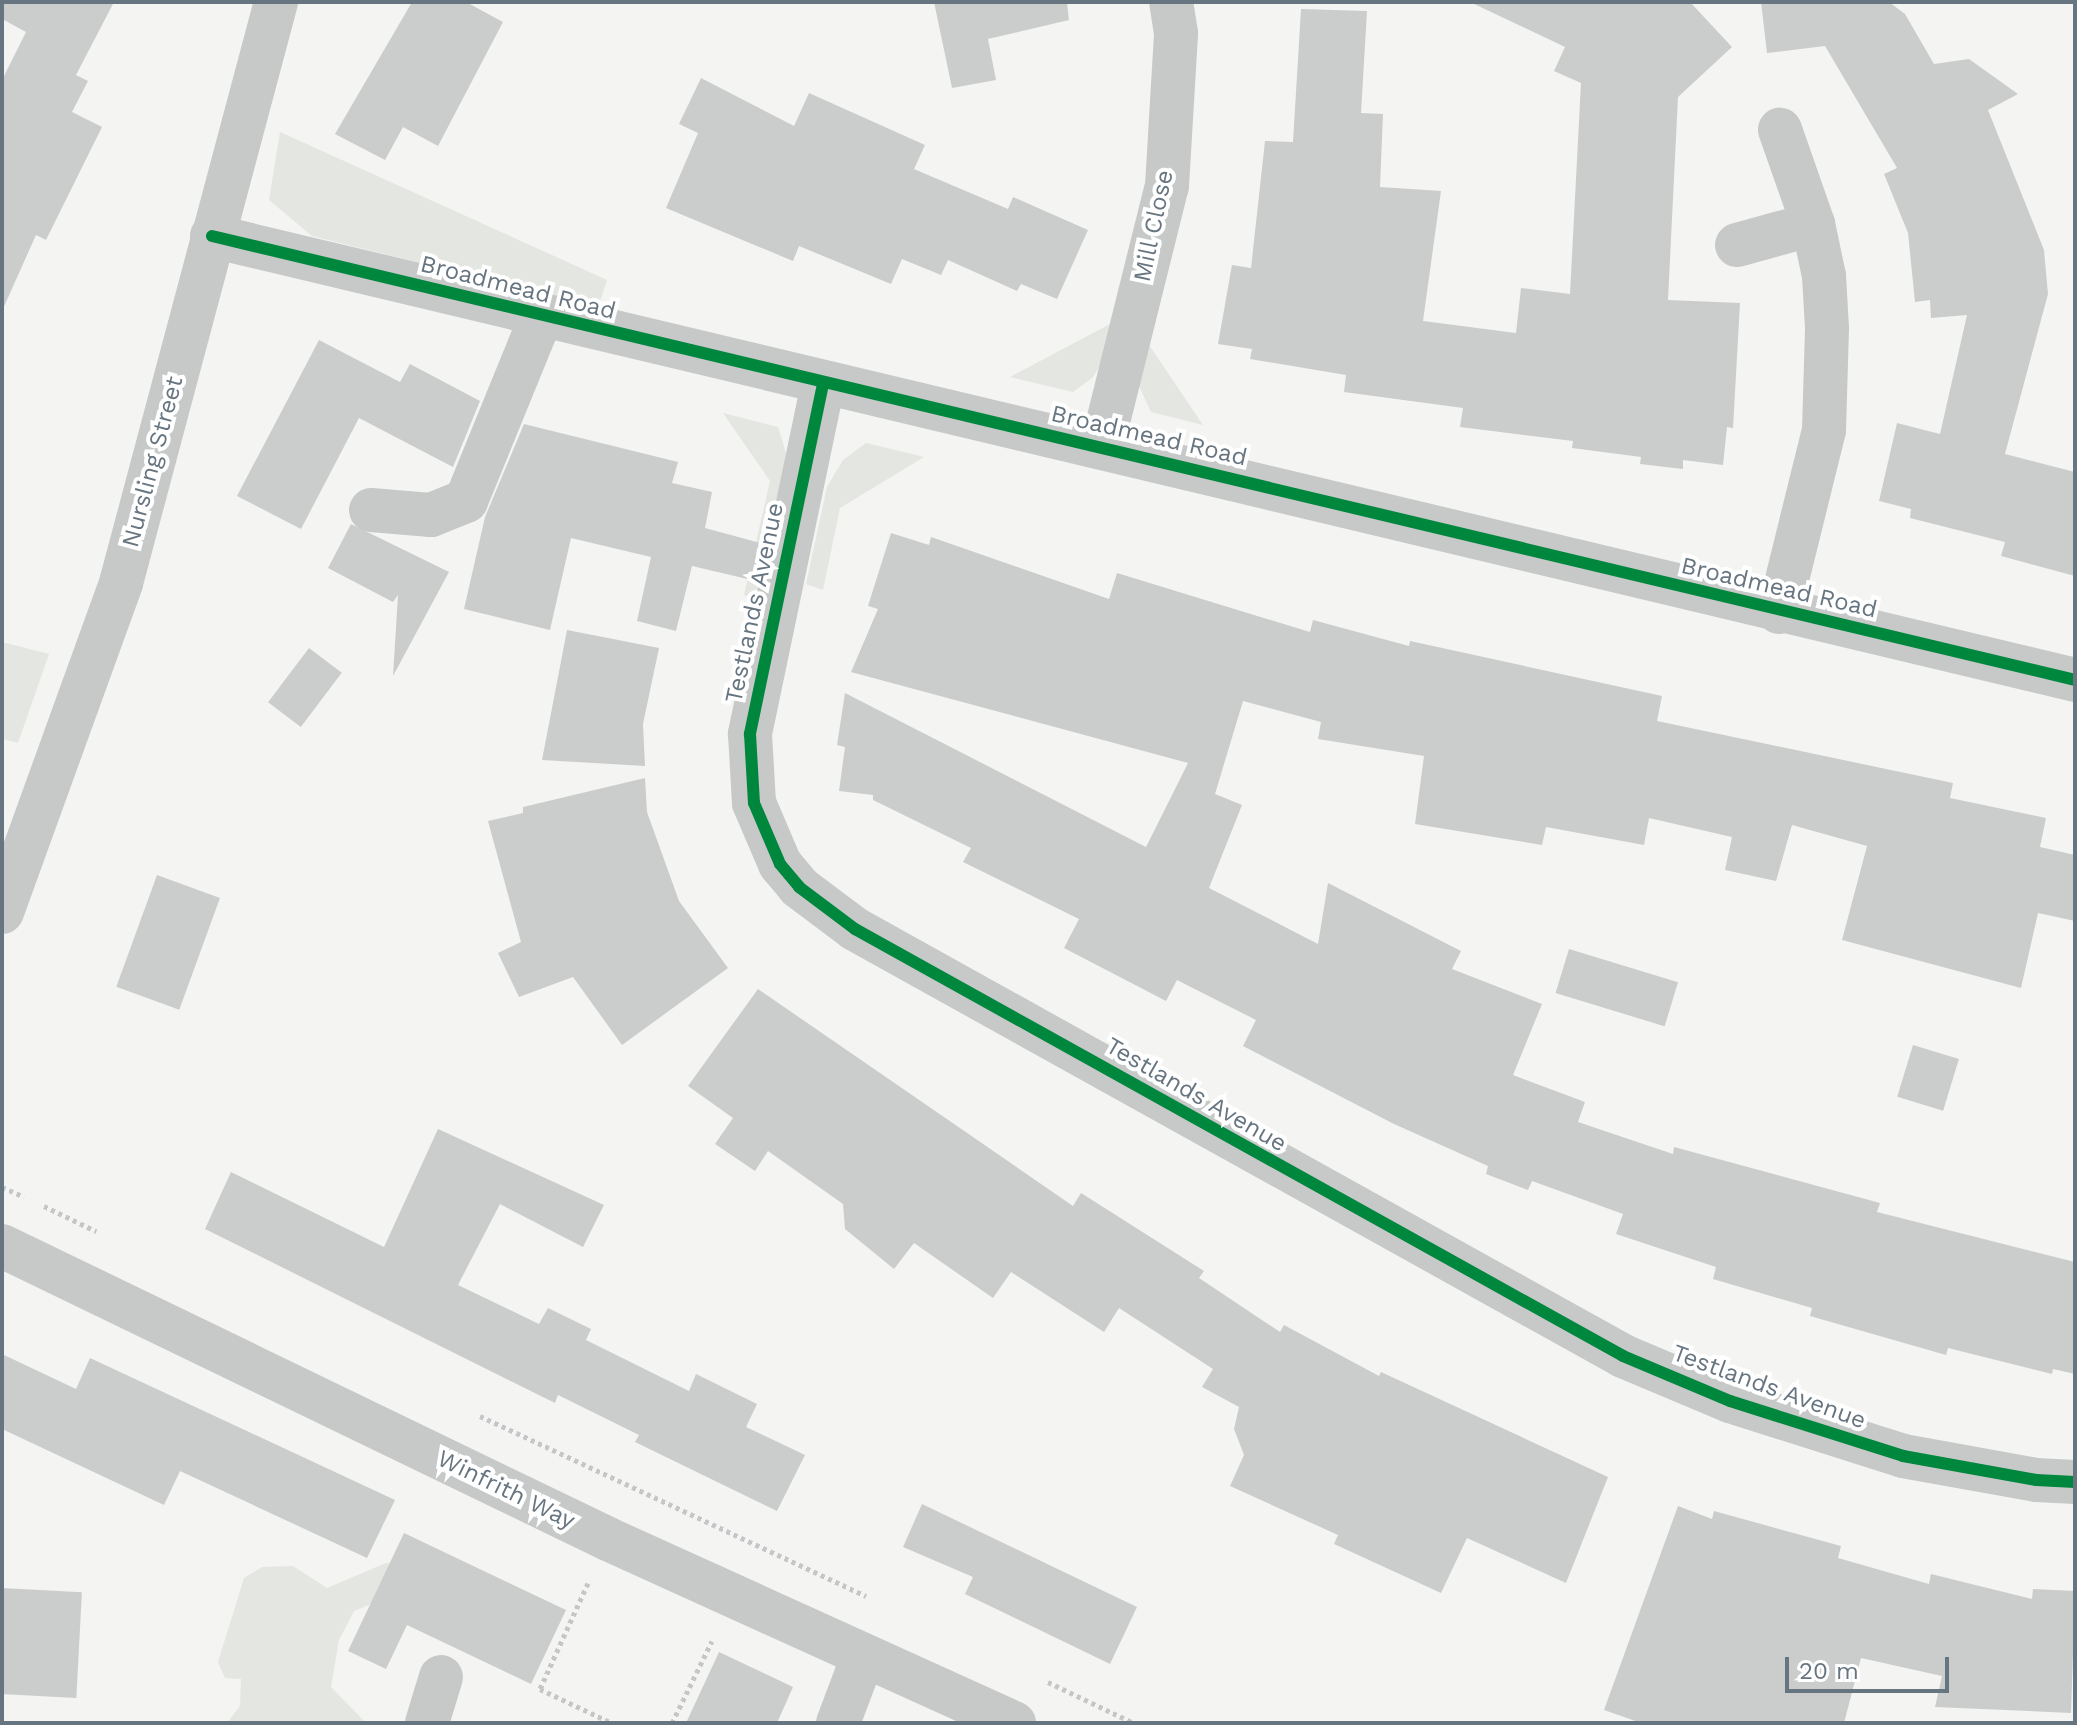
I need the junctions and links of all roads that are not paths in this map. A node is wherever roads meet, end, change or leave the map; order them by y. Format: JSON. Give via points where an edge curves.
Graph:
{"nodes":[{"id":1,"x":276,"y":2,"type":"edge"},
{"id":2,"x":1171,"y":2,"type":"edge"},
{"id":3,"x":1780,"y":130,"type":"dead end"},
{"id":4,"x":1813,"y":224,"type":"junction"},
{"id":5,"x":212,"y":236,"type":"junction"},
{"id":6,"x":1737,"y":245,"type":"dead end"},
{"id":7,"x":541,"y":317,"type":"junction"},
{"id":8,"x":823,"y":384,"type":"junction"},
{"id":9,"x":1102,"y":446,"type":"junction"},
{"id":10,"x":371,"y":510,"type":"dead end"},
{"id":11,"x":1779,"y":612,"type":"junction"},
{"id":12,"x":2075,"y":680,"type":"edge"},
{"id":13,"x":2,"y":912,"type":"edge"},
{"id":14,"x":2,"y":1246,"type":"edge"},
{"id":15,"x":2075,"y":1482,"type":"edge"},
{"id":16,"x":863,"y":1657,"type":"junction"},
{"id":17,"x":441,"y":1677,"type":"dead end"},
{"id":18,"x":427,"y":1723,"type":"edge"},
{"id":19,"x":838,"y":1723,"type":"edge"},
{"id":20,"x":1014,"y":1723,"type":"edge"}],
"edges":[{"from":1,"to":5,"type":"street","name":"Nursling Street"},
{"from":2,"to":9,"type":"street","name":"Mill Close","via":[[1176,33],[1167,186]]},
{"from":3,"to":4,"type":"street"},
{"from":4,"to":6,"type":"street"},
{"from":4,"to":11,"type":"street","via":[[1826,306],[1824,430]]},
{"from":5,"to":7,"type":"street","name":"Broadmead Road"},
{"from":5,"to":13,"type":"street","name":"Nursling Street","via":[[121,583]]},
{"from":7,"to":8,"type":"street","name":"Broadmead Road"},
{"from":7,"to":10,"type":"street","via":[[466,501],[431,515]]},
{"from":8,"to":9,"type":"street","name":"Broadmead Road"},
{"from":8,"to":15,"type":"street","name":"Testlands Avenue","via":[[750,734],[754,803],[773,850],[799,887],[855,929],[1623,1356],[1730,1401],[1903,1456],[2023,1479]]},
{"from":9,"to":11,"type":"street","name":"Broadmead Road"},
{"from":11,"to":12,"type":"street","name":"Broadmead Road"},
{"from":14,"to":16,"type":"street","name":"Winfrith Way"},
{"from":16,"to":19,"type":"street"},
{"from":16,"to":20,"type":"street","name":"Winfrith Way"},
{"from":17,"to":18,"type":"street"}]}
